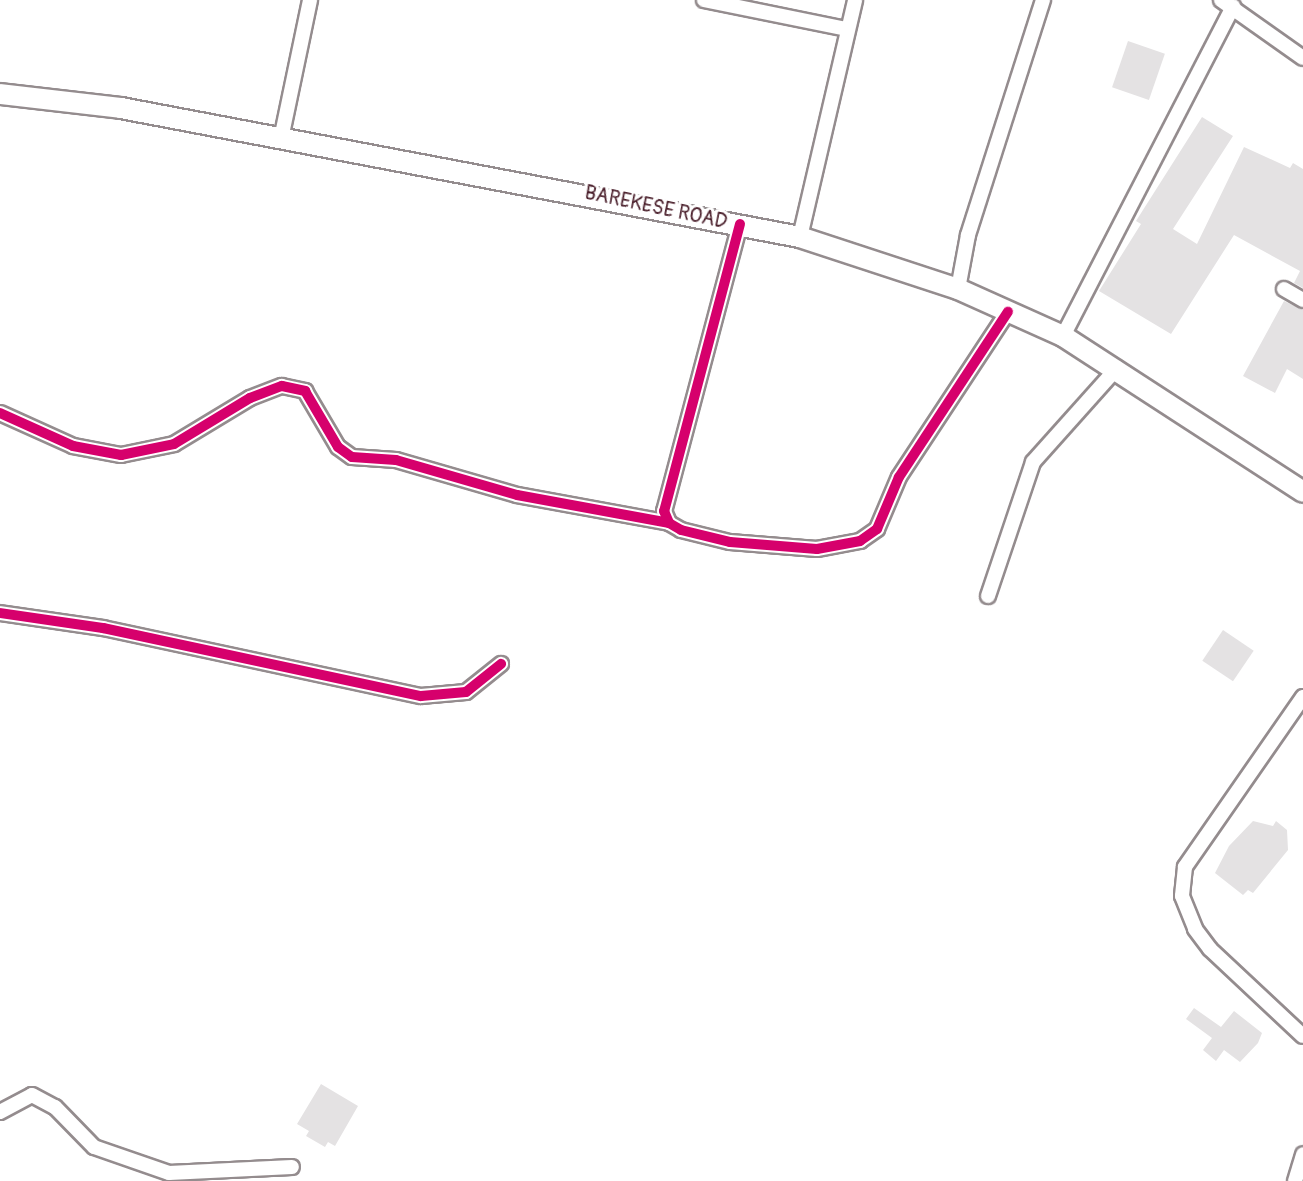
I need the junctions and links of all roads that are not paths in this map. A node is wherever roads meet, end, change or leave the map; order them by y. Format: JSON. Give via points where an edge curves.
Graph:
{"nodes":[{"id":1,"x":310,"y":0,"type":"edge"},
{"id":2,"x":704,"y":0,"type":"edge"},
{"id":3,"x":855,"y":0,"type":"edge"},
{"id":4,"x":1043,"y":0,"type":"edge"},
{"id":5,"x":1227,"y":3,"type":"edge"},
{"id":6,"x":847,"y":29,"type":"junction"},
{"id":7,"x":1303,"y":58,"type":"edge"},
{"id":8,"x":0,"y":94,"type":"edge"},
{"id":9,"x":281,"y":139,"type":"junction"},
{"id":10,"x":740,"y":224,"type":"junction"},
{"id":11,"x":800,"y":237,"type":"junction"},
{"id":12,"x":958,"y":289,"type":"junction"},
{"id":13,"x":1284,"y":289,"type":"dead end"},
{"id":14,"x":1303,"y":300,"type":"edge"},
{"id":15,"x":1008,"y":312,"type":"junction"},
{"id":16,"x":1063,"y":336,"type":"junction"},
{"id":17,"x":1117,"y":368,"type":"junction"},
{"id":18,"x":0,"y":413,"type":"edge"},
{"id":19,"x":1303,"y":492,"type":"edge"},
{"id":20,"x":669,"y":523,"type":"junction"},
{"id":21,"x":988,"y":596,"type":"dead end"},
{"id":22,"x":0,"y":613,"type":"edge"},
{"id":23,"x":501,"y":664,"type":"dead end"},
{"id":24,"x":1303,"y":697,"type":"edge"},
{"id":25,"x":1303,"y":1036,"type":"edge"},
{"id":26,"x":0,"y":1112,"type":"edge"},
{"id":27,"x":1303,"y":1154,"type":"edge"},
{"id":28,"x":292,"y":1167,"type":"dead end"},
{"id":29,"x":159,"y":1176,"type":"edge"},
{"id":30,"x":1295,"y":1181,"type":"edge"}],
"edges":[{"from":1,"to":9,"type":"street"},
{"from":2,"to":6,"type":"street"},
{"from":3,"to":6,"type":"street"},
{"from":4,"to":12,"type":"street","via":[[968,235]]},
{"from":5,"to":7,"type":"street"},
{"from":5,"to":16,"type":"street"},
{"from":6,"to":11,"type":"street"},
{"from":8,"to":9,"type":"main road","name":"BAREKESE ROAD","via":[[121,108]]},
{"from":9,"to":10,"type":"main road","name":"BAREKESE ROAD"},
{"from":10,"to":11,"type":"main road","name":"BAREKESE ROAD"},
{"from":10,"to":20,"type":"street","via":[[686,418],[664,511]]},
{"from":11,"to":12,"type":"main road","name":"BAREKESE ROAD"},
{"from":12,"to":15,"type":"main road","name":"BAREKESE ROAD"},
{"from":13,"to":14,"type":"street"},
{"from":15,"to":16,"type":"main road","name":"BAREKESE ROAD"},
{"from":15,"to":20,"type":"street","via":[[899,477],[877,529],[860,541],[817,549],[730,542]]},
{"from":16,"to":17,"type":"main road","name":"BAREKESE ROAD"},
{"from":17,"to":19,"type":"main road","name":"BAREKESE ROAD"},
{"from":17,"to":21,"type":"street","via":[[1033,462]]},
{"from":18,"to":20,"type":"street","via":[[73,446],[121,455],[174,444],[250,398],[282,386],[305,391],[338,447],[352,457],[396,460],[517,495]]},
{"from":22,"to":23,"type":"street","via":[[103,628],[421,696],[466,692]]},
{"from":24,"to":25,"type":"street","via":[[1185,867],[1182,896],[1210,949]]},
{"from":26,"to":29,"type":"street","via":[[32,1095],[55,1107],[94,1147]]},
{"from":27,"to":30,"type":"street"},
{"from":28,"to":29,"type":"street"}]}
